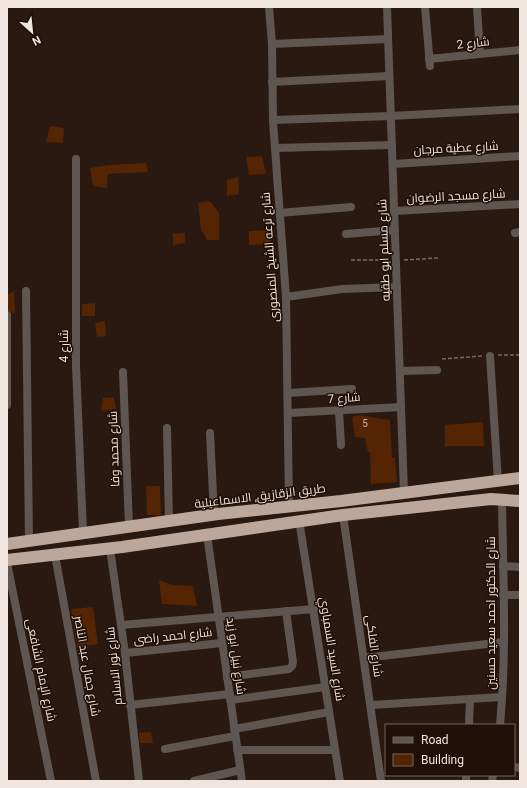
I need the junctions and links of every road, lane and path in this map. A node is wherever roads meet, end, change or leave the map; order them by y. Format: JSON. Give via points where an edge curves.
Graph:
{"nodes":[{"id":1,"x":269,"y":7,"type":"edge"},
{"id":2,"x":387,"y":7,"type":"edge"},
{"id":3,"x":425,"y":7,"type":"edge"},
{"id":4,"x":477,"y":7,"type":"edge"},
{"id":5,"x":388,"y":39,"type":"junction"},
{"id":6,"x":272,"y":44,"type":"junction"},
{"id":7,"x":520,"y":50,"type":"edge"},
{"id":8,"x":480,"y":54,"type":"junction"},
{"id":9,"x":389,"y":76,"type":"junction"},
{"id":10,"x":272,"y":82,"type":"junction"},
{"id":11,"x":520,"y":109,"type":"edge"},
{"id":12,"x":391,"y":116,"type":"junction"},
{"id":13,"x":273,"y":120,"type":"junction"},
{"id":14,"x":392,"y":145,"type":"junction"},
{"id":15,"x":275,"y":148,"type":"junction"},
{"id":16,"x":520,"y":156,"type":"edge"},
{"id":17,"x":76,"y":159,"type":"dead end"},
{"id":18,"x":392,"y":164,"type":"junction"},
{"id":19,"x":520,"y":204,"type":"edge"},
{"id":20,"x":351,"y":207,"type":"dead end"},
{"id":21,"x":394,"y":211,"type":"junction"},
{"id":22,"x":279,"y":213,"type":"junction"},
{"id":23,"x":395,"y":230,"type":"junction"},
{"id":24,"x":346,"y":234,"type":"dead end"},
{"id":25,"x":438,"y":258,"type":"dead end"},
{"id":26,"x":351,"y":260,"type":"dead end"},
{"id":27,"x":396,"y":260,"type":"junction"},
{"id":28,"x":397,"y":287,"type":"junction"},
{"id":29,"x":26,"y":290,"type":"dead end"},
{"id":30,"x":286,"y":297,"type":"junction"},
{"id":31,"x":7,"y":314,"type":"edge"},
{"id":32,"x":520,"y":355,"type":"edge"},
{"id":33,"x":490,"y":356,"type":"junction"},
{"id":34,"x":442,"y":359,"type":"dead end"},
{"id":35,"x":437,"y":370,"type":"dead end"},
{"id":36,"x":400,"y":371,"type":"junction"},
{"id":37,"x":123,"y":372,"type":"dead end"},
{"id":38,"x":352,"y":389,"type":"dead end"},
{"id":39,"x":288,"y":393,"type":"junction"},
{"id":40,"x":7,"y":405,"type":"edge"},
{"id":41,"x":401,"y":406,"type":"junction"},
{"id":42,"x":339,"y":410,"type":"junction"},
{"id":43,"x":288,"y":414,"type":"junction"},
{"id":44,"x":168,"y":428,"type":"dead end"},
{"id":45,"x":210,"y":433,"type":"dead end"},
{"id":46,"x":341,"y":446,"type":"dead end"},
{"id":47,"x":519,"y":479,"type":"edge"},
{"id":48,"x":498,"y":480,"type":"junction"},
{"id":49,"x":404,"y":493,"type":"junction"},
{"id":50,"x":502,"y":500,"type":"junction"},
{"id":51,"x":518,"y":500,"type":"edge"},
{"id":52,"x":289,"y":507,"type":"junction"},
{"id":53,"x":214,"y":515,"type":"junction"},
{"id":54,"x":343,"y":515,"type":"junction"},
{"id":55,"x":299,"y":520,"type":"junction"},
{"id":56,"x":169,"y":522,"type":"junction"},
{"id":57,"x":129,"y":526,"type":"junction"},
{"id":58,"x":101,"y":531,"type":"junction"},
{"id":59,"x":82,"y":533,"type":"junction"},
{"id":60,"x":207,"y":535,"type":"junction"},
{"id":61,"x":67,"y":536,"type":"junction"},
{"id":62,"x":30,"y":541,"type":"junction"},
{"id":63,"x":7,"y":544,"type":"edge"},
{"id":64,"x":106,"y":549,"type":"junction"},
{"id":65,"x":61,"y":554,"type":"junction"},
{"id":66,"x":7,"y":560,"type":"edge"},
{"id":67,"x":7,"y":563,"type":"edge"},
{"id":68,"x":503,"y":566,"type":"junction"},
{"id":69,"x":520,"y":567,"type":"edge"},
{"id":70,"x":503,"y":595,"type":"junction"},
{"id":71,"x":520,"y":595,"type":"edge"},
{"id":72,"x":314,"y":609,"type":"junction"},
{"id":73,"x":286,"y":611,"type":"junction"},
{"id":74,"x":219,"y":617,"type":"junction"},
{"id":75,"x":121,"y":625,"type":"junction"},
{"id":76,"x":504,"y":642,"type":"junction"},
{"id":77,"x":222,"y":643,"type":"junction"},
{"id":78,"x":126,"y":653,"type":"junction"},
{"id":79,"x":364,"y":658,"type":"junction"},
{"id":80,"x":227,"y":678,"type":"junction"},
{"id":81,"x":326,"y":687,"type":"junction"},
{"id":82,"x":230,"y":697,"type":"junction"},
{"id":83,"x":502,"y":697,"type":"junction"},
{"id":84,"x":470,"y":699,"type":"junction"},
{"id":85,"x":130,"y":705,"type":"junction"},
{"id":86,"x":371,"y":705,"type":"junction"},
{"id":87,"x":329,"y":712,"type":"junction"},
{"id":88,"x":469,"y":724,"type":"edge"},
{"id":89,"x":500,"y":724,"type":"edge"},
{"id":90,"x":235,"y":733,"type":"junction"},
{"id":91,"x":165,"y":749,"type":"dead end"},
{"id":92,"x":238,"y":750,"type":"junction"},
{"id":93,"x":335,"y":750,"type":"junction"},
{"id":94,"x":383,"y":769,"type":"edge"},
{"id":95,"x":240,"y":770,"type":"junction"},
{"id":96,"x":51,"y":781,"type":"edge"},
{"id":97,"x":96,"y":781,"type":"edge"},
{"id":98,"x":139,"y":781,"type":"edge"},
{"id":99,"x":194,"y":781,"type":"edge"},
{"id":100,"x":242,"y":781,"type":"edge"},
{"id":101,"x":340,"y":781,"type":"edge"},
{"id":102,"x":381,"y":781,"type":"edge"}],
"edges":[{"from":1,"to":6,"type":"street","name":"شارع ترعه الشيخ المنصورى"},
{"from":2,"to":5,"type":"street","name":"شارع مسلم ابو طقيه"},
{"from":3,"to":8,"type":"street","name":"شارع 2","via":[[430,63]]},
{"from":4,"to":8,"type":"street"},
{"from":5,"to":6,"type":"street"},
{"from":5,"to":9,"type":"street","name":"شارع مسلم ابو طقيه"},
{"from":6,"to":10,"type":"street","name":"شارع ترعه الشيخ المنصورى"},
{"from":7,"to":8,"type":"street","name":"شارع 2"},
{"from":9,"to":10,"type":"street"},
{"from":9,"to":12,"type":"street","name":"شارع مسلم ابو طقيه"},
{"from":10,"to":13,"type":"street","name":"شارع ترعه الشيخ المنصورى"},
{"from":11,"to":12,"type":"street"},
{"from":12,"to":13,"type":"street"},
{"from":12,"to":14,"type":"street","name":"شارع مسلم ابو طقيه"},
{"from":13,"to":15,"type":"street","name":"شارع ترعه الشيخ المنصورى"},
{"from":14,"to":15,"type":"street"},
{"from":14,"to":18,"type":"street","name":"شارع مسلم ابو طقيه"},
{"from":15,"to":22,"type":"street","name":"شارع ترعه الشيخ المنصورى"},
{"from":16,"to":18,"type":"street","name":"شارع عطية مرجان"},
{"from":17,"to":59,"type":"street","name":"شارع 4","via":[[76,365]]},
{"from":18,"to":21,"type":"street","name":"شارع مسلم ابو طقيه"},
{"from":19,"to":21,"type":"street","name":"شارع مسجد الرضوان"},
{"from":20,"to":22,"type":"street"},
{"from":21,"to":23,"type":"street","name":"شارع مسلم ابو طقيه"},
{"from":22,"to":30,"type":"street","name":"شارع ترعه الشيخ المنصورى"},
{"from":23,"to":24,"type":"street"},
{"from":23,"to":27,"type":"street","name":"شارع مسلم ابو طقيه"},
{"from":25,"to":27,"type":"path"},
{"from":26,"to":27,"type":"path"},
{"from":27,"to":28,"type":"street","name":"شارع مسلم ابو طقيه"},
{"from":28,"to":30,"type":"street","via":[[342,289]]},
{"from":28,"to":36,"type":"street","name":"شارع مسلم ابو طقيه"},
{"from":29,"to":62,"type":"street"},
{"from":30,"to":39,"type":"street","name":"شارع ترعه الشيخ المنصورى"},
{"from":31,"to":40,"type":"street"},
{"from":32,"to":33,"type":"path"},
{"from":33,"to":34,"type":"path"},
{"from":33,"to":48,"type":"street"},
{"from":35,"to":36,"type":"street"},
{"from":36,"to":41,"type":"street","name":"شارع مسلم ابو طقيه"},
{"from":37,"to":57,"type":"street","name":"شارع محمد وفا"},
{"from":38,"to":39,"type":"street"},
{"from":39,"to":43,"type":"street","name":"شارع ترعه الشيخ المنصورى"},
{"from":41,"to":42,"type":"street","name":"شارع 7"},
{"from":41,"to":49,"type":"street","name":"شارع مسلم ابو طقيه"},
{"from":42,"to":43,"type":"street","name":"شارع 7"},
{"from":42,"to":46,"type":"street"},
{"from":43,"to":52,"type":"street","name":"شارع ترعه الشيخ المنصورى"},
{"from":44,"to":56,"type":"street"},
{"from":45,"to":53,"type":"street"},
{"from":47,"to":48,"type":"highway","name":"طريق الزقازيق, الاسماعيلية"},
{"from":48,"to":49,"type":"highway","name":"طريق الزقازيق, الاسماعيلية"},
{"from":49,"to":52,"type":"highway","name":"طريق الزقازيق, الاسماعيلية"},
{"from":50,"to":51,"type":"highway"},
{"from":50,"to":54,"type":"highway","via":[[491,499]]},
{"from":50,"to":68,"type":"street","name":"شارع الدكتور احمد سعيد حسنين"},
{"from":52,"to":53,"type":"highway","name":"طريق الزقازيق, الاسماعيلية"},
{"from":53,"to":56,"type":"highway","name":"طريق الزقازيق, الاسماعيلية"},
{"from":54,"to":55,"type":"highway"},
{"from":54,"to":79,"type":"street","name":"شارع الفلكى"},
{"from":55,"to":60,"type":"highway"},
{"from":55,"to":72,"type":"street","name":"شارع السيد السمباوي"},
{"from":56,"to":57,"type":"highway","name":"طريق الزقازيق, الاسماعيلية"},
{"from":57,"to":58,"type":"highway","name":"طريق الزقازيق, الاسماعيلية"},
{"from":58,"to":59,"type":"highway","name":"طريق الزقازيق, الاسماعيلية"},
{"from":58,"to":64,"type":"highway"},
{"from":59,"to":61,"type":"highway","name":"طريق الزقازيق, الاسماعيلية"},
{"from":60,"to":64,"type":"highway"},
{"from":60,"to":74,"type":"street","name":"شارع نبيل ابو زيد"},
{"from":61,"to":62,"type":"highway","name":"طريق الزقازيق, الاسماعيلية"},
{"from":61,"to":65,"type":"highway"},
{"from":62,"to":63,"type":"highway","name":"طريق الزقازيق, الاسماعيلية"},
{"from":64,"to":65,"type":"highway"},
{"from":64,"to":75,"type":"street","name":"شارع نور الاسلام"},
{"from":65,"to":66,"type":"highway"},
{"from":65,"to":97,"type":"street","name":"شارع جمال عبد الناصر"},
{"from":67,"to":96,"type":"street","name":"شارع الإمام الشافعى"},
{"from":68,"to":69,"type":"street"},
{"from":68,"to":70,"type":"street","name":"شارع الدكتور احمد سعيد حسنين"},
{"from":70,"to":71,"type":"street"},
{"from":70,"to":76,"type":"street","name":"شارع الدكتور احمد سعيد حسنين"},
{"from":72,"to":73,"type":"street"},
{"from":72,"to":81,"type":"street","name":"شارع السيد السمباوي"},
{"from":73,"to":74,"type":"street"},
{"from":73,"to":80,"type":"street","via":[[292,666],[289,669]]},
{"from":74,"to":75,"type":"street"},
{"from":74,"to":77,"type":"street","name":"شارع نبيل ابو زيد"},
{"from":75,"to":78,"type":"street","name":"شارع نور الاسلام"},
{"from":76,"to":79,"type":"street"},
{"from":76,"to":83,"type":"street","name":"شارع الدكتور احمد سعيد حسنين"},
{"from":77,"to":78,"type":"street","name":"شارع احمد راضى"},
{"from":77,"to":80,"type":"street","name":"شارع نبيل ابو زيد"},
{"from":78,"to":85,"type":"street","name":"شارع نور الاسلام"},
{"from":79,"to":86,"type":"street","name":"شارع الفلكى"},
{"from":80,"to":82,"type":"street","name":"شارع نبيل ابو زيد"},
{"from":81,"to":82,"type":"street"},
{"from":81,"to":87,"type":"street","name":"شارع السيد السمباوي"},
{"from":82,"to":85,"type":"street"},
{"from":82,"to":90,"type":"street","name":"شارع نبيل ابو زيد"},
{"from":83,"to":84,"type":"street"},
{"from":83,"to":89,"type":"street","name":"شارع الدكتور احمد سعيد حسنين"},
{"from":84,"to":86,"type":"street"},
{"from":84,"to":88,"type":"street"},
{"from":85,"to":98,"type":"street","name":"شارع نور الاسلام"},
{"from":86,"to":94,"type":"street","name":"شارع الفلكى"},
{"from":87,"to":90,"type":"street"},
{"from":87,"to":93,"type":"street","name":"شارع السيد السمباوي"},
{"from":90,"to":91,"type":"street"},
{"from":90,"to":92,"type":"street","name":"شارع نبيل ابو زيد"},
{"from":92,"to":93,"type":"street"},
{"from":92,"to":95,"type":"street","name":"شارع نبيل ابو زيد"},
{"from":93,"to":101,"type":"street","name":"شارع السيد السمباوي"},
{"from":94,"to":102,"type":"street","name":"شارع الفلكى"},
{"from":95,"to":99,"type":"street"},
{"from":95,"to":100,"type":"street","name":"شارع نبيل ابو زيد"}]}
